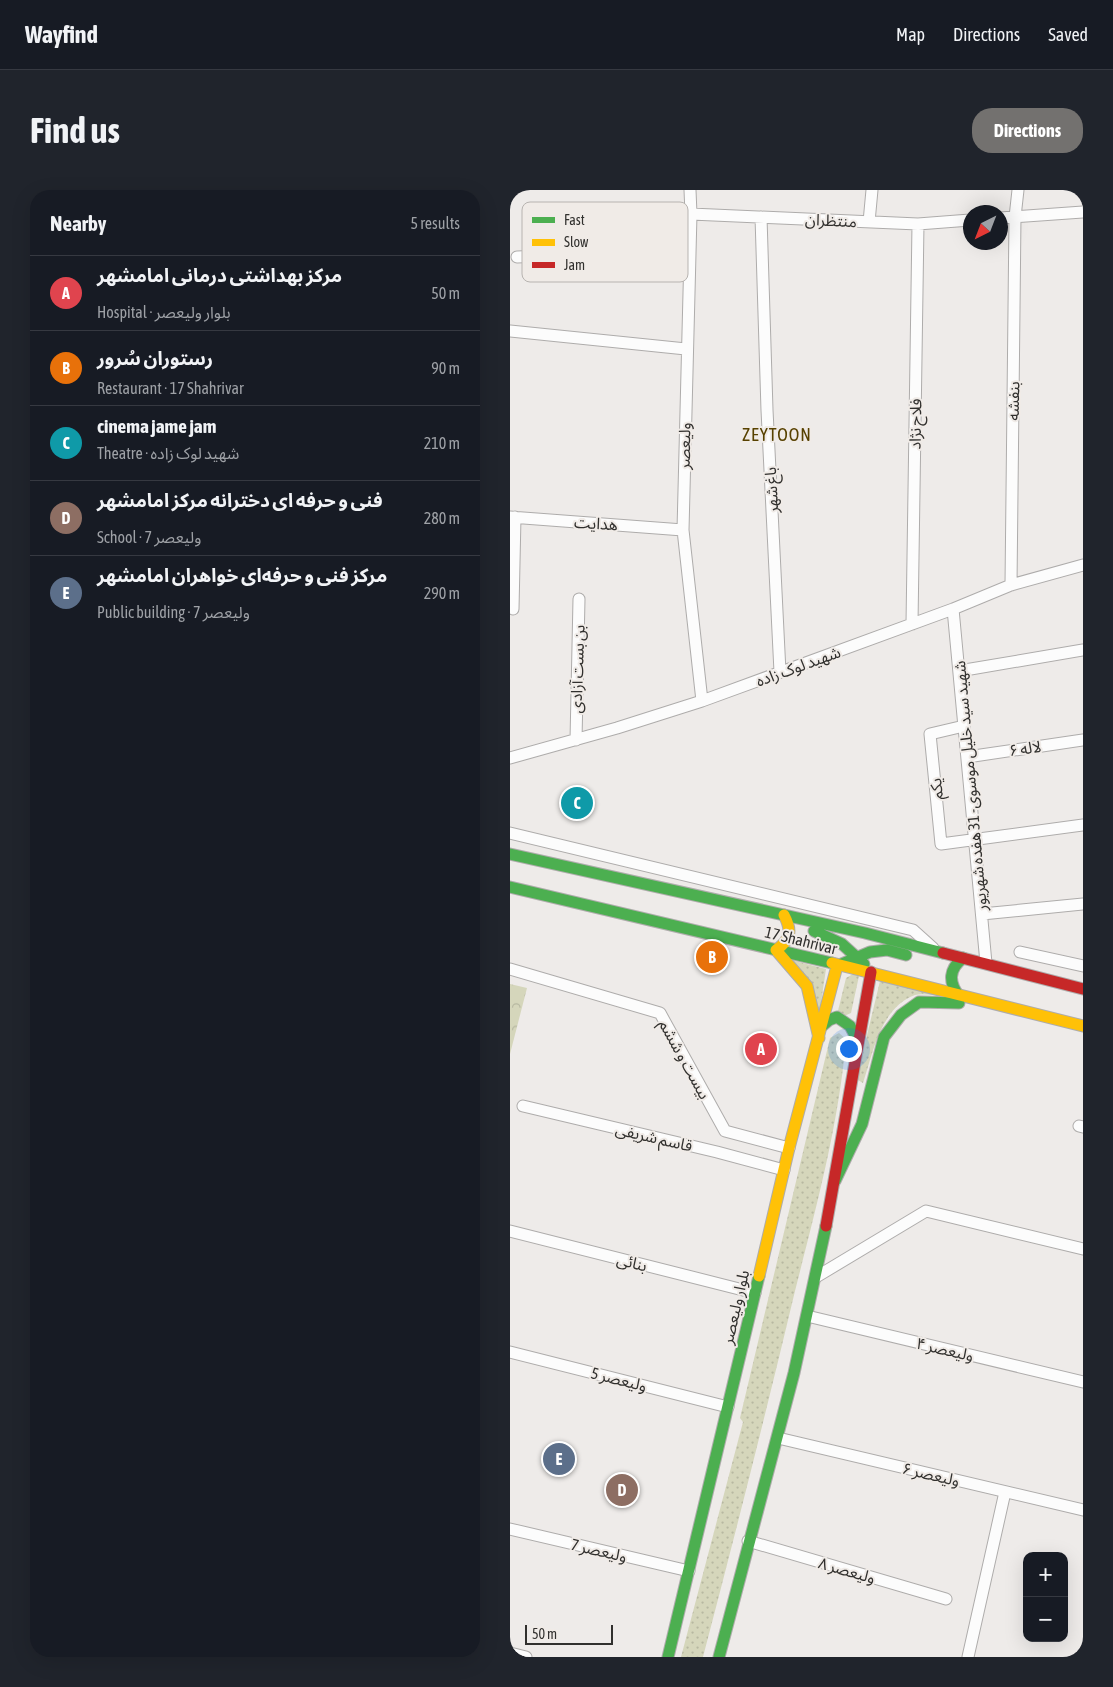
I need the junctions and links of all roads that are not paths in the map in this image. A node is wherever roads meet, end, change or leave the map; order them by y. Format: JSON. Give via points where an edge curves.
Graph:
{"nodes":[{"id":1,"x":690,"y":190,"type":"edge"},
{"id":2,"x":872,"y":190,"type":"edge"},
{"id":3,"x":1018,"y":190,"type":"edge"},
{"id":4,"x":1083,"y":212,"type":"edge"},
{"id":5,"x":691,"y":214,"type":"junction"},
{"id":6,"x":761,"y":217,"type":"junction"},
{"id":7,"x":1008,"y":217,"type":"edge"},
{"id":8,"x":1015,"y":217,"type":"junction"},
{"id":9,"x":963,"y":221,"type":"edge"},
{"id":10,"x":869,"y":222,"type":"junction"},
{"id":11,"x":918,"y":224,"type":"junction"},
{"id":12,"x":689,"y":250,"type":"joint"},
{"id":13,"x":517,"y":257,"type":"dead end"},
{"id":14,"x":522,"y":257,"type":"edge"},
{"id":15,"x":510,"y":331,"type":"edge"},
{"id":16,"x":686,"y":349,"type":"junction"},
{"id":17,"x":513,"y":517,"type":"edge"},
{"id":18,"x":683,"y":530,"type":"junction"},
{"id":19,"x":1083,"y":565,"type":"edge"},
{"id":20,"x":1011,"y":585,"type":"junction"},
{"id":21,"x":579,"y":599,"type":"dead end"},
{"id":22,"x":513,"y":609,"type":"dead end"},
{"id":23,"x":953,"y":609,"type":"junction"},
{"id":24,"x":912,"y":624,"type":"junction"},
{"id":25,"x":1083,"y":650,"type":"edge"},
{"id":26,"x":959,"y":671,"type":"junction"},
{"id":27,"x":780,"y":672,"type":"junction"},
{"id":28,"x":702,"y":701,"type":"junction"},
{"id":29,"x":964,"y":726,"type":"junction"},
{"id":30,"x":576,"y":740,"type":"junction"},
{"id":31,"x":1083,"y":740,"type":"edge"},
{"id":32,"x":967,"y":756,"type":"junction"},
{"id":33,"x":510,"y":758,"type":"edge"},
{"id":34,"x":1083,"y":825,"type":"edge"},
{"id":35,"x":510,"y":833,"type":"edge"},
{"id":36,"x":975,"y":840,"type":"junction"},
{"id":37,"x":510,"y":854,"type":"edge"},
{"id":38,"x":510,"y":887,"type":"edge"},
{"id":39,"x":748,"y":890,"type":"junction"},
{"id":40,"x":1083,"y":904,"type":"edge"},
{"id":41,"x":745,"y":906,"type":"junction"},
{"id":42,"x":982,"y":914,"type":"junction"},
{"id":43,"x":784,"y":915,"type":"junction"},
{"id":44,"x":776,"y":950,"type":"junction"},
{"id":45,"x":936,"y":951,"type":"junction"},
{"id":46,"x":1020,"y":952,"type":"dead end"},
{"id":47,"x":858,"y":956,"type":"junction"},
{"id":48,"x":964,"y":958,"type":"junction"},
{"id":49,"x":986,"y":963,"type":"junction"},
{"id":50,"x":837,"y":966,"type":"junction"},
{"id":51,"x":1083,"y":966,"type":"edge"},
{"id":52,"x":510,"y":969,"type":"edge"},
{"id":53,"x":871,"y":972,"type":"junction"},
{"id":54,"x":1083,"y":989,"type":"edge"},
{"id":55,"x":959,"y":996,"type":"junction"},
{"id":56,"x":992,"y":1004,"type":"junction"},
{"id":57,"x":822,"y":1026,"type":"junction"},
{"id":58,"x":1083,"y":1026,"type":"edge"},
{"id":59,"x":819,"y":1038,"type":"junction"},
{"id":60,"x":858,"y":1040,"type":"junction"},
{"id":61,"x":524,"y":1106,"type":"dead end"},
{"id":62,"x":725,"y":1131,"type":"junction"},
{"id":63,"x":789,"y":1148,"type":"junction"},
{"id":64,"x":717,"y":1152,"type":"junction"},
{"id":65,"x":784,"y":1170,"type":"junction"},
{"id":66,"x":835,"y":1181,"type":"junction"},
{"id":67,"x":510,"y":1231,"type":"edge"},
{"id":68,"x":1083,"y":1249,"type":"edge"},
{"id":69,"x":816,"y":1277,"type":"junction"},
{"id":70,"x":755,"y":1293,"type":"junction"},
{"id":71,"x":807,"y":1316,"type":"junction"},
{"id":72,"x":510,"y":1352,"type":"edge"},
{"id":73,"x":1083,"y":1382,"type":"edge"},
{"id":74,"x":728,"y":1407,"type":"junction"},
{"id":75,"x":778,"y":1438,"type":"junction"},
{"id":76,"x":1005,"y":1492,"type":"junction"},
{"id":77,"x":1083,"y":1510,"type":"edge"},
{"id":78,"x":510,"y":1529,"type":"edge"},
{"id":79,"x":748,"y":1541,"type":"junction"},
{"id":80,"x":689,"y":1571,"type":"junction"},
{"id":81,"x":946,"y":1599,"type":"dead end"},
{"id":82,"x":510,"y":1653,"type":"edge"},
{"id":83,"x":526,"y":1657,"type":"edge"},
{"id":84,"x":668,"y":1657,"type":"edge"},
{"id":85,"x":719,"y":1657,"type":"edge"},
{"id":86,"x":968,"y":1657,"type":"edge"}],
"edges":[{"from":1,"to":5,"type":"street","name":"ولیعصر"},
{"from":2,"to":10,"type":"street"},
{"from":3,"to":8,"type":"street","name":"بنفشه"},
{"from":4,"to":8,"type":"street"},
{"from":5,"to":6,"type":"street","name":"منتظران"},
{"from":5,"to":12,"type":"street","name":"ولیعصر"},
{"from":6,"to":10,"type":"street","name":"منتظران"},
{"from":6,"to":27,"type":"street","name":"باغ شهر"},
{"from":7,"to":8,"type":"street"},
{"from":8,"to":20,"type":"street","name":"بنفشه"},
{"from":9,"to":11,"type":"street","name":"منتظران"},
{"from":10,"to":11,"type":"street","name":"منتظران"},
{"from":11,"to":24,"type":"street","name":"فلاح نژاد"},
{"from":12,"to":16,"type":"street","name":"ولیعصر"},
{"from":13,"to":14,"type":"street"},
{"from":15,"to":16,"type":"street"},
{"from":16,"to":18,"type":"street","name":"ولیعصر"},
{"from":17,"to":18,"type":"street","name":"هدایت"},
{"from":17,"to":22,"type":"street"},
{"from":18,"to":28,"type":"street","name":"ولیعصر"},
{"from":19,"to":20,"type":"street","name":"شهید لوک زاده"},
{"from":20,"to":23,"type":"street","name":"شهید لوک زاده"},
{"from":21,"to":30,"type":"street","name":"بن بست آزادی"},
{"from":23,"to":24,"type":"street","name":"شهید لوک زاده"},
{"from":23,"to":26,"type":"street","name":"شهید سید خلیل موسوی- 31 هفده شهریور"},
{"from":24,"to":27,"type":"street","name":"شهید لوک زاده"},
{"from":25,"to":26,"type":"street"},
{"from":26,"to":29,"type":"street","name":"شهید سید خلیل موسوی- 31 هفده شهریور"},
{"from":27,"to":28,"type":"street","name":"شهید لوک زاده"},
{"from":28,"to":30,"type":"street","name":"شهید لوک زاده"},
{"from":29,"to":32,"type":"street","name":"شهید سید خلیل موسوی- 31 هفده شهریور"},
{"from":29,"to":36,"type":"street","name":"یکم","via":[[930,734],[941,844]]},
{"from":30,"to":33,"type":"street","name":"شهید لوک زاده"},
{"from":31,"to":32,"type":"street","name":"لاله ۶"},
{"from":32,"to":36,"type":"street","name":"شهید سید خلیل موسوی- 31 هفده شهریور"},
{"from":34,"to":36,"type":"street"},
{"from":35,"to":39,"type":"street"},
{"from":36,"to":42,"type":"street","name":"شهید سید خلیل موسوی- 31 هفده شهریور"},
{"from":37,"to":41,"type":"main road","name":"17 Shahrivar"},
{"from":38,"to":44,"type":"main road","name":"17 Shahrivar"},
{"from":39,"to":41,"type":"street"},
{"from":39,"to":45,"type":"street","via":[[913,930]]},
{"from":40,"to":42,"type":"street"},
{"from":41,"to":43,"type":"main road","name":"17 Shahrivar"},
{"from":42,"to":49,"type":"street","name":"شهید سید خلیل موسوی- 31 هفده شهریور"},
{"from":43,"to":44,"type":"main road","via":[[791,932],[789,940]]},
{"from":43,"to":45,"type":"main road","name":"17 Shahrivar"},
{"from":43,"to":47,"type":"main road","via":[[802,927],[832,937]]},
{"from":44,"to":50,"type":"main road","name":"17 Shahrivar"},
{"from":44,"to":59,"type":"main road","via":[[807,986]]},
{"from":45,"to":48,"type":"main road","name":"17 Shahrivar"},
{"from":46,"to":51,"type":"street"},
{"from":47,"to":48,"type":"main road","via":[[887,950],[936,961]]},
{"from":47,"to":50,"type":"main road"},
{"from":47,"to":53,"type":"main road"},
{"from":48,"to":49,"type":"main road","name":"17 Shahrivar"},
{"from":48,"to":55,"type":"main road","via":[[951,972],[951,985]]},
{"from":49,"to":54,"type":"main road","name":"17 Shahrivar"},
{"from":50,"to":53,"type":"main road","name":"17 Shahrivar"},
{"from":50,"to":57,"type":"main road","name":"بلوار ولیعصر"},
{"from":52,"to":62,"type":"street","name":"بیست و ششم","via":[[660,1014]]},
{"from":53,"to":55,"type":"main road","name":"17 Shahrivar"},
{"from":53,"to":60,"type":"main road"},
{"from":55,"to":56,"type":"main road","name":"17 Shahrivar"},
{"from":56,"to":58,"type":"main road","name":"17 Shahrivar"},
{"from":56,"to":66,"type":"main road","via":[[919,1002],[900,1015],[884,1037],[862,1124]]},
{"from":57,"to":59,"type":"main road","name":"بلوار ولیعصر"},
{"from":57,"to":60,"type":"main road","via":[[837,1017],[848,1023]]},
{"from":59,"to":63,"type":"main road","name":"بلوار ولیعصر"},
{"from":60,"to":66,"type":"main road"},
{"from":61,"to":64,"type":"street","name":"قاسم شریفی"},
{"from":62,"to":63,"type":"street"},
{"from":62,"to":64,"type":"street"},
{"from":63,"to":65,"type":"main road","name":"بلوار ولیعصر"},
{"from":64,"to":65,"type":"street","name":"قاسم شریفی"},
{"from":65,"to":70,"type":"main road","name":"بلوار ولیعصر"},
{"from":66,"to":69,"type":"main road"},
{"from":67,"to":70,"type":"street","name":"بنائی"},
{"from":68,"to":69,"type":"street","via":[[926,1211]]},
{"from":69,"to":71,"type":"main road"},
{"from":70,"to":74,"type":"main road","name":"بلوار ولیعصر"},
{"from":71,"to":73,"type":"street","name":"ولیعصر ۴"},
{"from":71,"to":75,"type":"main road"},
{"from":72,"to":74,"type":"street","name":"ولیعصر 5"},
{"from":74,"to":80,"type":"main road","name":"بلوار ولیعصر"},
{"from":75,"to":76,"type":"street","name":"ولیعصر ۶"},
{"from":75,"to":79,"type":"main road"},
{"from":76,"to":77,"type":"street","name":"ولیعصر ۶"},
{"from":76,"to":86,"type":"street"},
{"from":78,"to":80,"type":"street","name":"ولیعصر 7"},
{"from":79,"to":81,"type":"street","name":"ولیعصر ۸"},
{"from":79,"to":85,"type":"main road"},
{"from":80,"to":84,"type":"main road","name":"بلوار ولیعصر"},
{"from":82,"to":83,"type":"street"}]}
